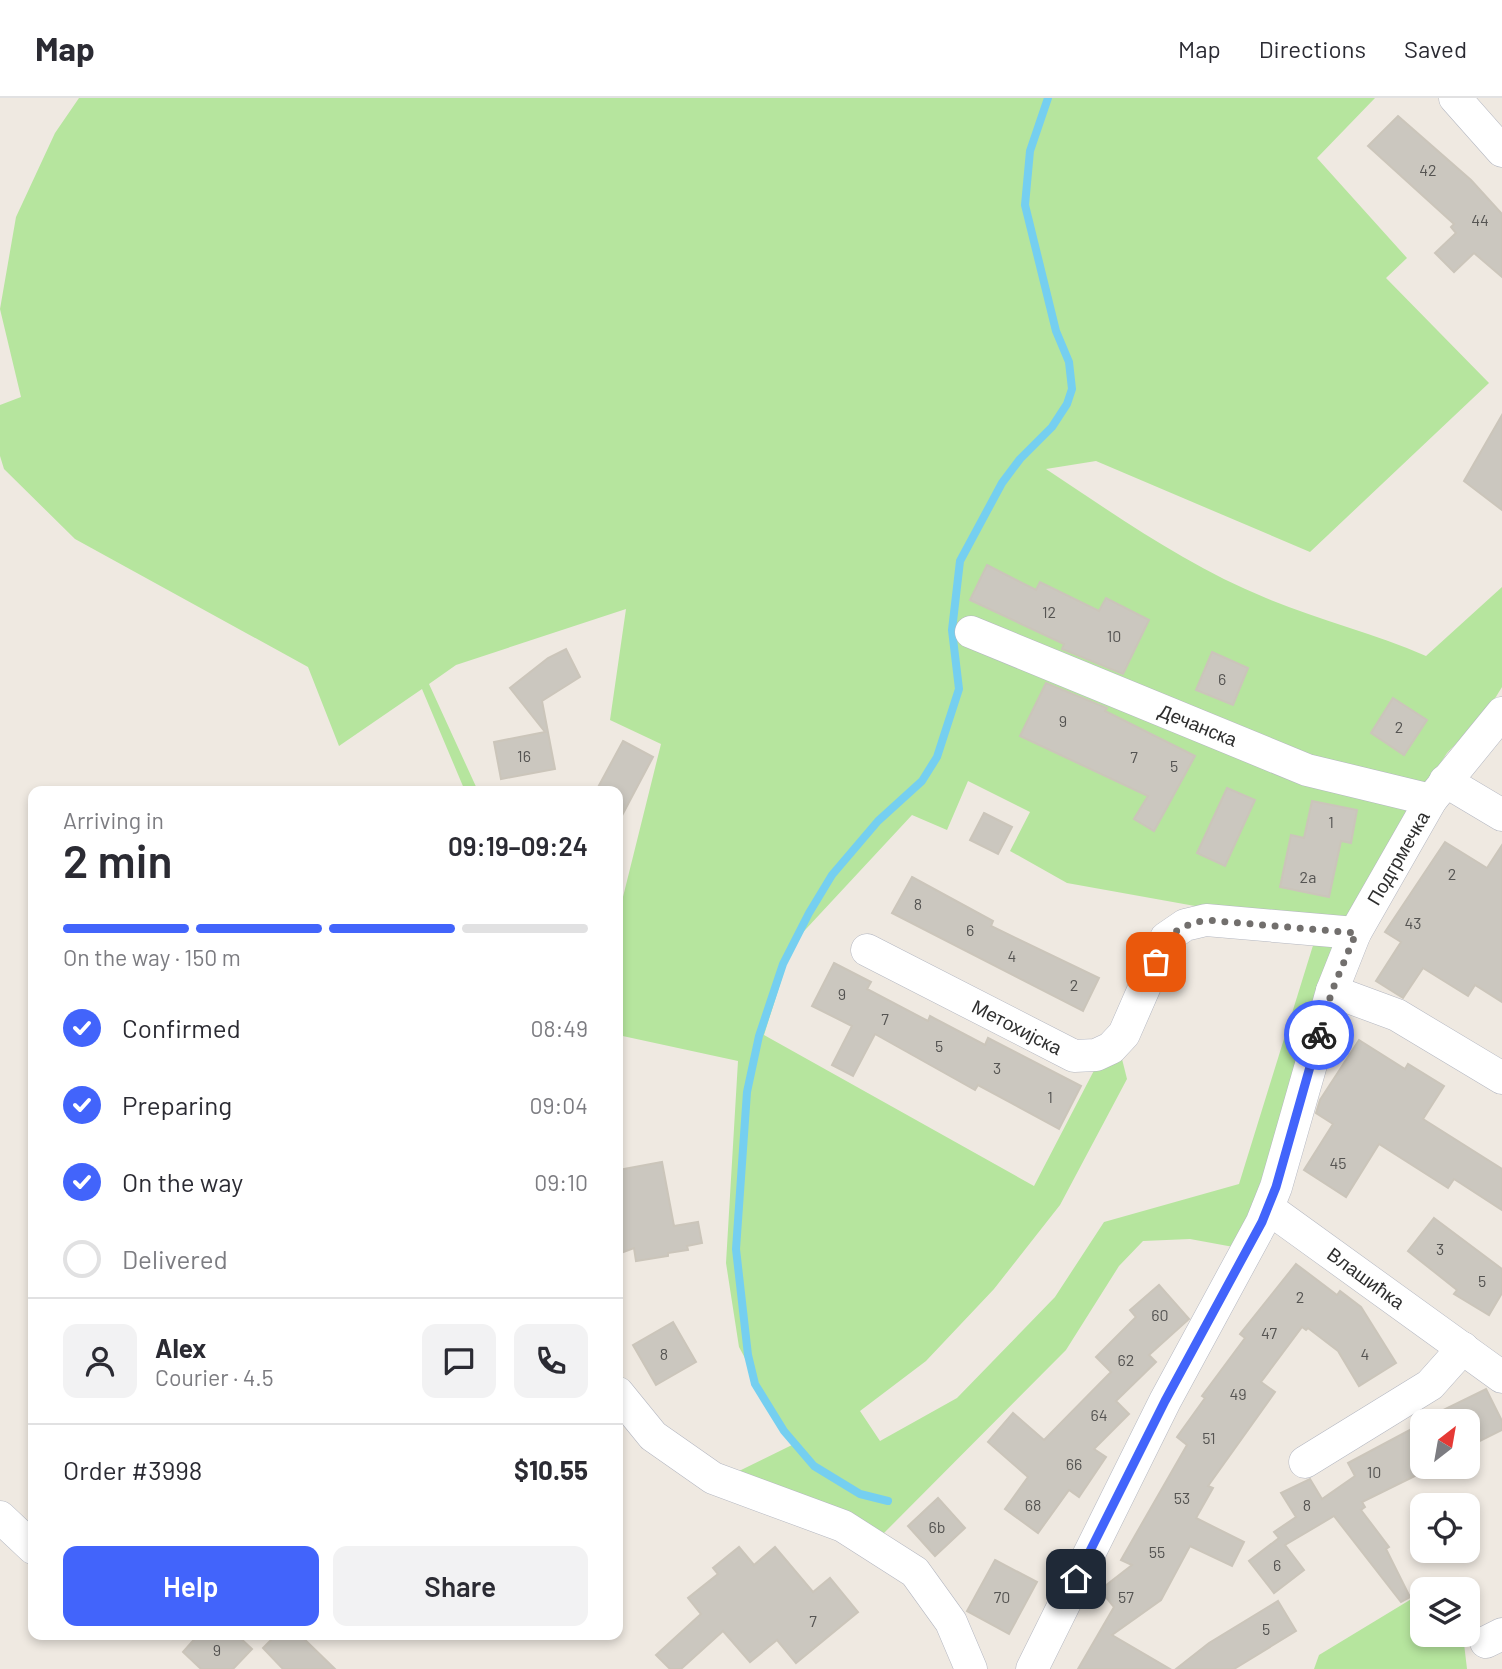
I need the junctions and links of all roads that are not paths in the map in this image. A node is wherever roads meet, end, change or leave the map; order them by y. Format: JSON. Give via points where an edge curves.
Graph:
{"nodes":[{"id":1,"x":1455,"y":98,"type":"edge"},
{"id":2,"x":1499,"y":144,"type":"edge"},
{"id":3,"x":971,"y":632,"type":"dead end"},
{"id":4,"x":1502,"y":713,"type":"edge"},
{"id":5,"x":1438,"y":791,"type":"junction"},
{"id":6,"x":1502,"y":815,"type":"edge"},
{"id":7,"x":1356,"y":933,"type":"junction"},
{"id":8,"x":867,"y":950,"type":"dead end"},
{"id":9,"x":1332,"y":991,"type":"junction"},
{"id":10,"x":1502,"y":1078,"type":"edge"},
{"id":11,"x":1268,"y":1208,"type":"junction"},
{"id":12,"x":1463,"y":1348,"type":"junction"},
{"id":13,"x":1502,"y":1377,"type":"edge"},
{"id":14,"x":623,"y":1399,"type":"edge"},
{"id":15,"x":1305,"y":1462,"type":"dead end"},
{"id":16,"x":0,"y":1517,"type":"edge"},
{"id":17,"x":28,"y":1543,"type":"edge"},
{"id":18,"x":971,"y":1669,"type":"edge"},
{"id":19,"x":1032,"y":1669,"type":"edge"}],
"edges":[{"from":1,"to":2,"type":"street"},
{"from":3,"to":5,"type":"street","name":"Дечанска","via":[[1307,770]]},
{"from":4,"to":5,"type":"street","name":"Подгрмечка"},
{"from":5,"to":6,"type":"street","name":"Дечанска"},
{"from":5,"to":7,"type":"street","name":"Подгрмечка"},
{"from":7,"to":8,"type":"street","name":"Метохијска","via":[[1206,920],[1185,925],[1166,938],[1124,1034],[1111,1048],[1084,1056],[1074,1056]]},
{"from":7,"to":9,"type":"street","name":"Подгрмечка"},
{"from":9,"to":10,"type":"street","via":[[1397,1015]]},
{"from":9,"to":11,"type":"street","name":"Подгрмечка"},
{"from":11,"to":12,"type":"street","name":"Влашићка"},
{"from":11,"to":19,"type":"street","name":"Подгрмечка","via":[[1165,1401]]},
{"from":12,"to":13,"type":"street","name":"Влашићка"},
{"from":12,"to":15,"type":"street","via":[[1430,1385]]},
{"from":14,"to":18,"type":"street","via":[[653,1436],[713,1478],[842,1526],[915,1573],[951,1622]]},
{"from":16,"to":17,"type":"street"}]}
